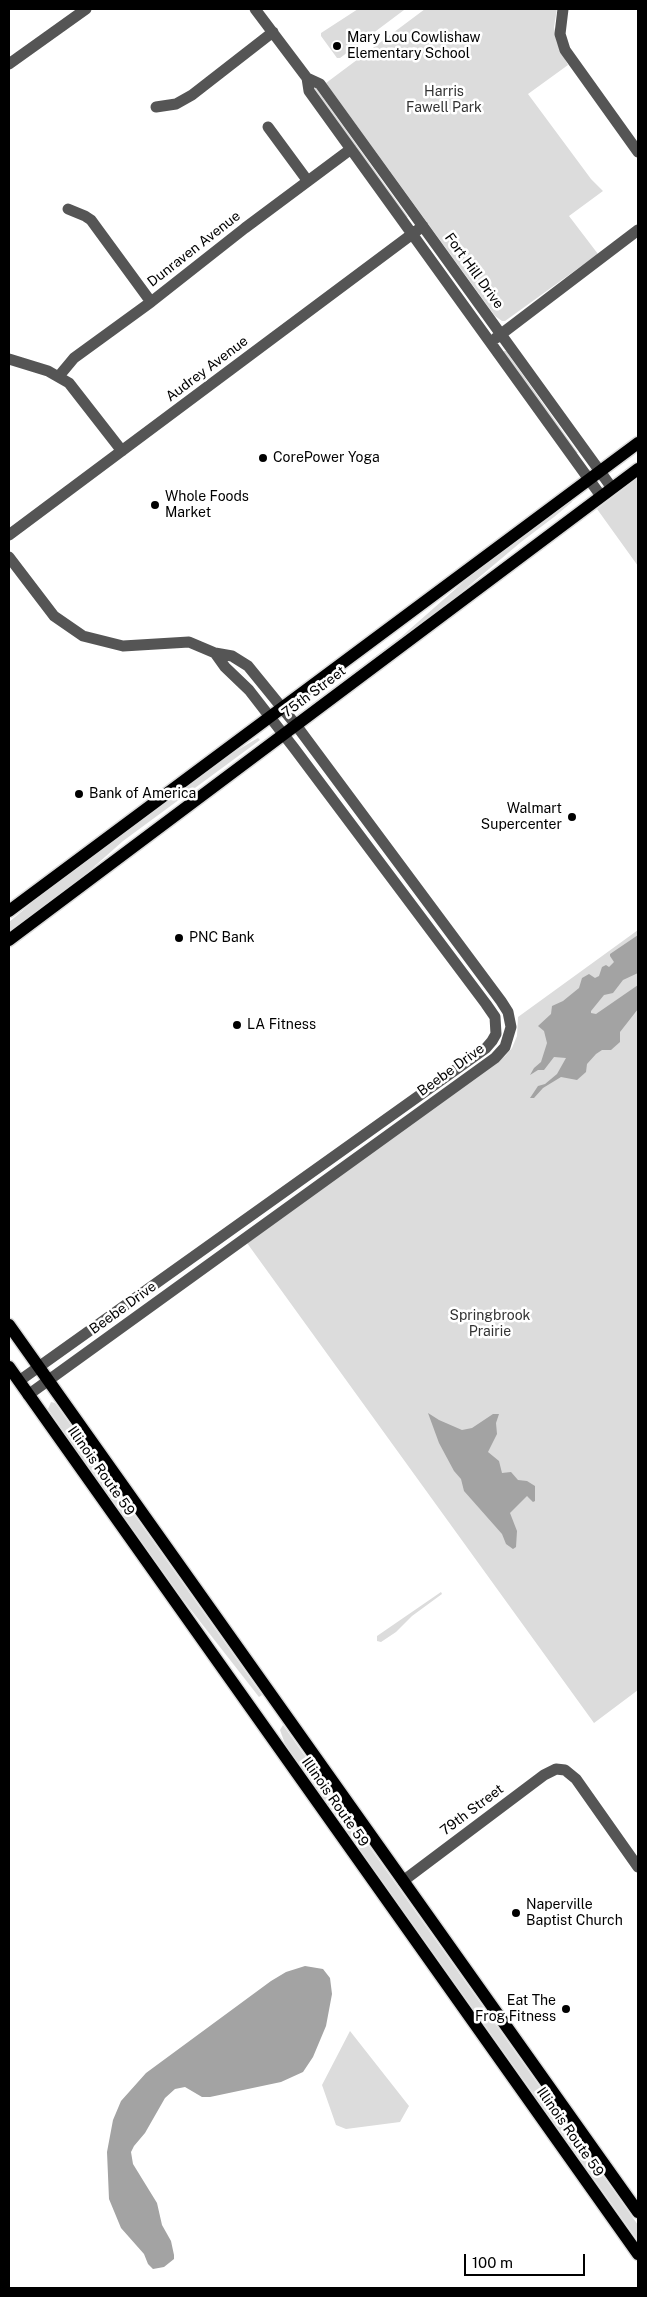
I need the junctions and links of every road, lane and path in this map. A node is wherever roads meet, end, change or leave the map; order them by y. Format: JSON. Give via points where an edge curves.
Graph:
{"nodes":[{"id":1,"x":255,"y":9,"type":"edge"},
{"id":2,"x":563,"y":9,"type":"edge"},
{"id":3,"x":80,"y":11,"type":"edge"},
{"id":4,"x":272,"y":32,"type":"junction"},
{"id":5,"x":9,"y":64,"type":"edge"},
{"id":6,"x":307,"y":78,"type":"junction"},
{"id":7,"x":156,"y":108,"type":"dead end"},
{"id":8,"x":268,"y":127,"type":"dead end"},
{"id":9,"x":351,"y":149,"type":"junction"},
{"id":10,"x":638,"y":152,"type":"edge"},
{"id":11,"x":307,"y":180,"type":"junction"},
{"id":12,"x":68,"y":209,"type":"dead end"},
{"id":13,"x":423,"y":226,"type":"junction"},
{"id":14,"x":638,"y":230,"type":"edge"},
{"id":15,"x":412,"y":234,"type":"junction"},
{"id":16,"x":151,"y":302,"type":"junction"},
{"id":17,"x":501,"y":334,"type":"junction"},
{"id":18,"x":491,"y":342,"type":"junction"},
{"id":19,"x":9,"y":359,"type":"edge"},
{"id":20,"x":59,"y":376,"type":"junction"},
{"id":21,"x":638,"y":443,"type":"edge"},
{"id":22,"x":122,"y":451,"type":"junction"},
{"id":23,"x":638,"y":469,"type":"edge"},
{"id":24,"x":600,"y":471,"type":"junction"},
{"id":25,"x":590,"y":479,"type":"junction"},
{"id":26,"x":612,"y":488,"type":"junction"},
{"id":27,"x":602,"y":496,"type":"junction"},
{"id":28,"x":9,"y":535,"type":"edge"},
{"id":29,"x":9,"y":557,"type":"edge"},
{"id":30,"x":215,"y":653,"type":"junction"},
{"id":31,"x":282,"y":707,"type":"junction"},
{"id":32,"x":270,"y":717,"type":"junction"},
{"id":33,"x":296,"y":725,"type":"junction"},
{"id":34,"x":283,"y":734,"type":"junction"},
{"id":35,"x":9,"y":911,"type":"edge"},
{"id":36,"x":9,"y":940,"type":"edge"},
{"id":37,"x":9,"y":1325,"type":"edge"},
{"id":38,"x":9,"y":1367,"type":"edge"},
{"id":39,"x":39,"y":1368,"type":"junction"},
{"id":40,"x":19,"y":1381,"type":"junction"},
{"id":41,"x":48,"y":1381,"type":"junction"},
{"id":42,"x":28,"y":1395,"type":"junction"},
{"id":43,"x":638,"y":1867,"type":"edge"},
{"id":44,"x":403,"y":1881,"type":"junction"},
{"id":45,"x":638,"y":2212,"type":"edge"},
{"id":46,"x":638,"y":2254,"type":"edge"}],
"edges":[{"from":1,"to":4,"type":"street","name":"Fort Hill Drive"},
{"from":2,"to":10,"type":"street","via":[[560,34],[565,50]]},
{"from":3,"to":5,"type":"street"},
{"from":4,"to":6,"type":"street","name":"Fort Hill Drive"},
{"from":4,"to":7,"type":"street","via":[[192,95],[176,104]]},
{"from":6,"to":9,"type":"street","name":"Fort Hill Drive","via":[[308,91]]},
{"from":6,"to":13,"type":"street","name":"Fort Hill Drive","via":[[320,84]]},
{"from":8,"to":11,"type":"street"},
{"from":9,"to":11,"type":"street","name":"Dunraven Avenue"},
{"from":9,"to":15,"type":"street","name":"Fort Hill Drive"},
{"from":11,"to":16,"type":"street","name":"Dunraven Avenue"},
{"from":12,"to":16,"type":"street","via":[[91,220]]},
{"from":13,"to":15,"type":"street","name":"Audrey Avenue"},
{"from":13,"to":17,"type":"street","name":"Fort Hill Drive"},
{"from":14,"to":17,"type":"street"},
{"from":15,"to":18,"type":"street","name":"Fort Hill Drive"},
{"from":15,"to":22,"type":"street","name":"Audrey Avenue"},
{"from":16,"to":20,"type":"street","name":"Dunraven Avenue","via":[[74,358]]},
{"from":17,"to":18,"type":"street"},
{"from":17,"to":24,"type":"street","name":"Fort Hill Drive"},
{"from":18,"to":25,"type":"street","name":"Fort Hill Drive"},
{"from":19,"to":20,"type":"street"},
{"from":20,"to":22,"type":"street","via":[[78,393]]},
{"from":21,"to":24,"type":"main road","name":"75th Street"},
{"from":22,"to":28,"type":"street","name":"Audrey Avenue"},
{"from":23,"to":26,"type":"main road","name":"75th Street"},
{"from":24,"to":25,"type":"main road","name":"75th Street"},
{"from":24,"to":26,"type":"street","name":"Fort Hill Drive"},
{"from":25,"to":27,"type":"street","name":"Fort Hill Drive"},
{"from":25,"to":31,"type":"main road","name":"75th Street"},
{"from":26,"to":27,"type":"main road","name":"75th Street"},
{"from":27,"to":33,"type":"main road","name":"75th Street"},
{"from":29,"to":30,"type":"street","name":"Beebe Drive","via":[[54,616],[83,636],[123,646],[189,642]]},
{"from":30,"to":31,"type":"street","name":"Beebe Drive","via":[[232,656],[248,666]]},
{"from":30,"to":32,"type":"street","name":"Beebe Drive"},
{"from":31,"to":32,"type":"main road","name":"75th Street"},
{"from":31,"to":33,"type":"street","name":"Beebe Drive"},
{"from":32,"to":34,"type":"street","name":"Beebe Drive"},
{"from":32,"to":35,"type":"main road","name":"75th Street"},
{"from":33,"to":34,"type":"main road","name":"75th Street"},
{"from":33,"to":41,"type":"street","name":"Beebe Drive","via":[[504,1005],[510,1022],[505,1048]]},
{"from":34,"to":36,"type":"main road","name":"75th Street"},
{"from":34,"to":39,"type":"street","name":"Beebe Drive","via":[[493,1014],[497,1025],[494,1039],[486,1048]]},
{"from":37,"to":39,"type":"main road","name":"Illinois Route 59"},
{"from":38,"to":40,"type":"main road","name":"Illinois Route 59"},
{"from":39,"to":40,"type":"street","name":"Beebe Drive"},
{"from":39,"to":41,"type":"main road","name":"Illinois Route 59"},
{"from":40,"to":42,"type":"main road","name":"Illinois Route 59"},
{"from":41,"to":42,"type":"street","name":"Beebe Drive"},
{"from":41,"to":44,"type":"main road","name":"Illinois Route 59"},
{"from":42,"to":46,"type":"main road","name":"Illinois Route 59"},
{"from":43,"to":44,"type":"street","name":"79th Street","via":[[576,1779],[561,1769],[544,1775]]},
{"from":44,"to":45,"type":"main road","name":"Illinois Route 59"}]}
